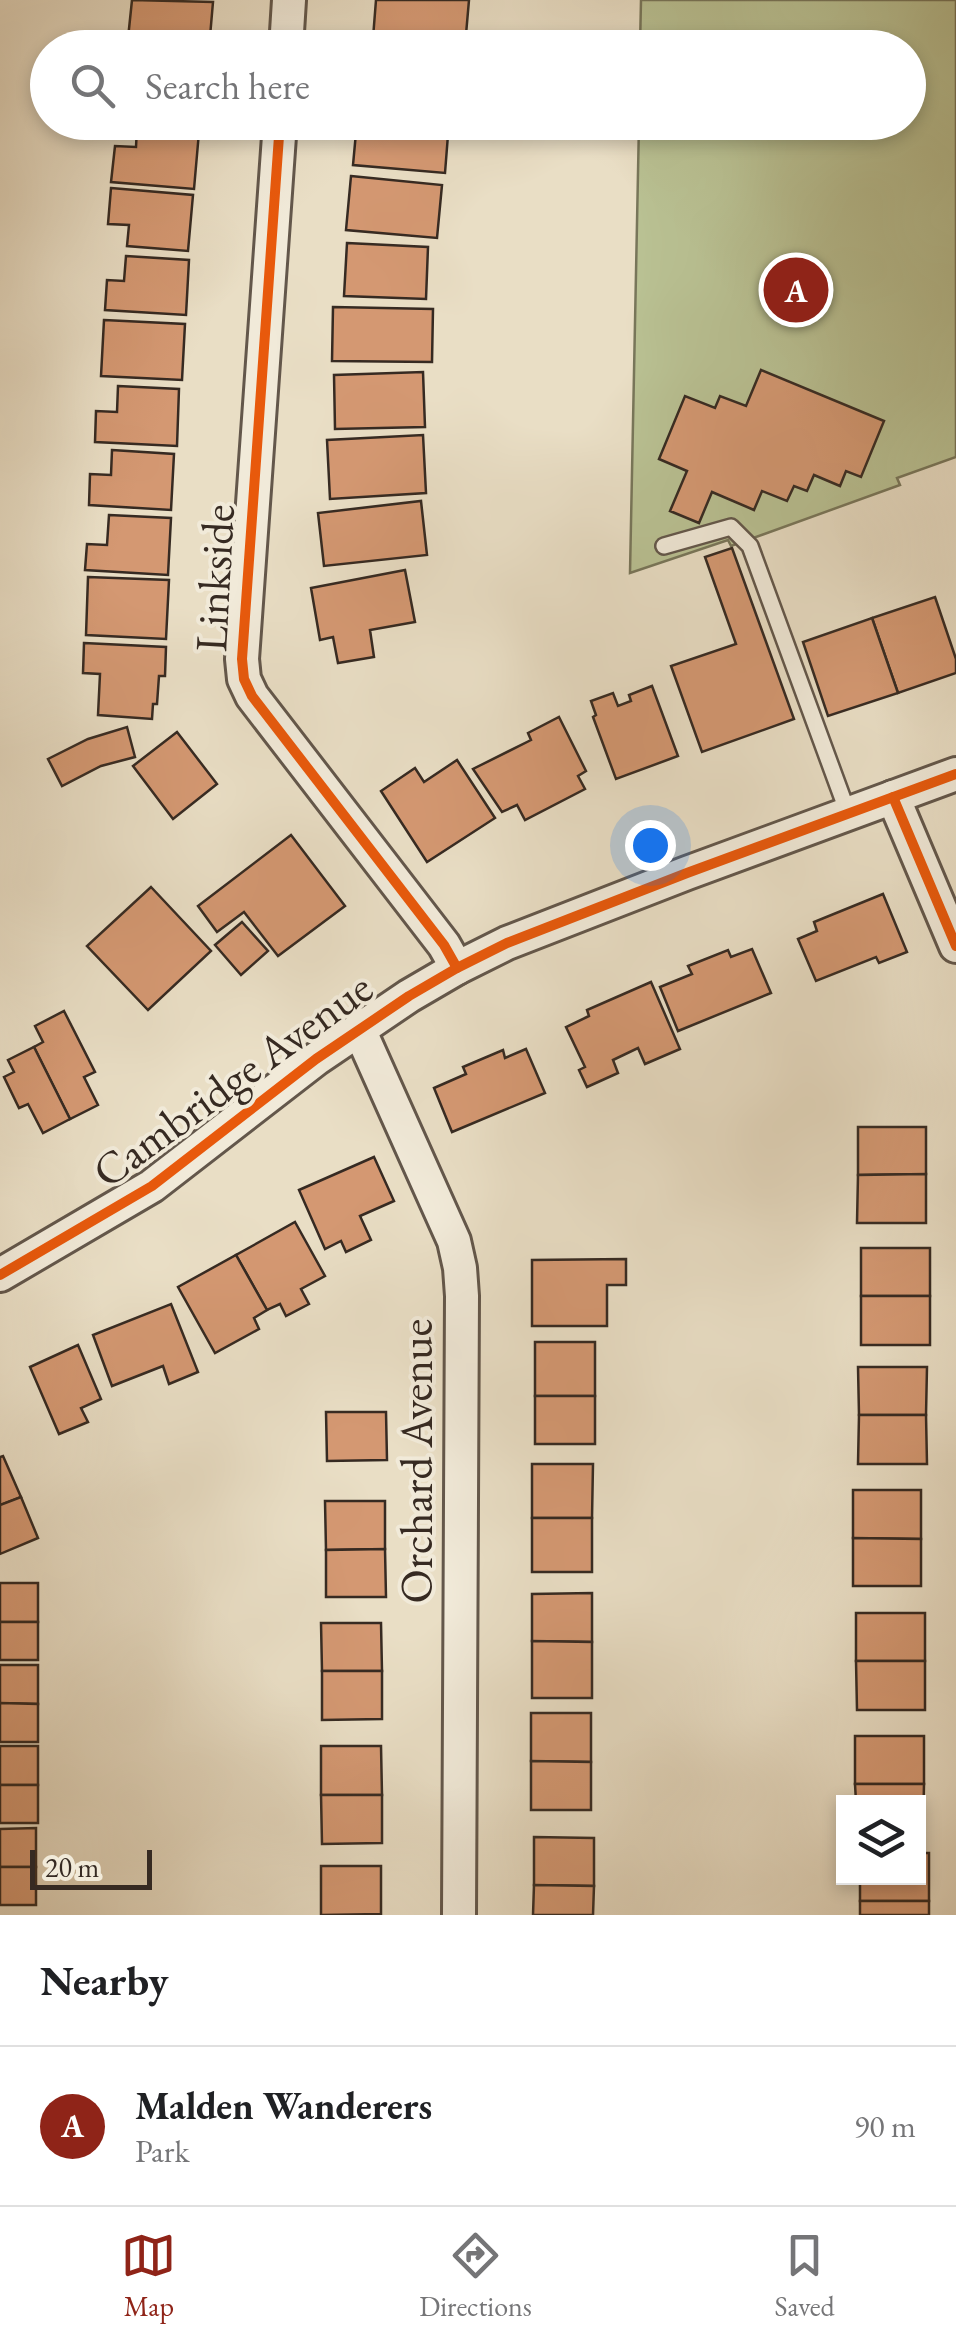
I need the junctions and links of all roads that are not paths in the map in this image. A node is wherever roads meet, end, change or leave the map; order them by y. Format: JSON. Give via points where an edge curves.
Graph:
{"nodes":[{"id":1,"x":289,"y":0,"type":"edge"},
{"id":2,"x":287,"y":30,"type":"edge"},
{"id":3,"x":279,"y":140,"type":"edge"},
{"id":4,"x":664,"y":546,"type":"dead end"},
{"id":5,"x":956,"y":774,"type":"edge"},
{"id":6,"x":893,"y":797,"type":"junction"},
{"id":7,"x":848,"y":813,"type":"junction"},
{"id":8,"x":956,"y":946,"type":"edge"},
{"id":9,"x":456,"y":968,"type":"junction"},
{"id":10,"x":359,"y":1029,"type":"junction"},
{"id":11,"x":0,"y":1276,"type":"edge"},
{"id":12,"x":459,"y":1915,"type":"edge"}],
"edges":[{"from":1,"to":2,"type":"street"},
{"from":3,"to":9,"type":"street","name":"Linkside","via":[[244,679]]},
{"from":4,"to":7,"type":"lane","via":[[731,527],[750,546]]},
{"from":5,"to":6,"type":"street","name":"Cambridge Avenue"},
{"from":6,"to":7,"type":"street","name":"Cambridge Avenue"},
{"from":6,"to":8,"type":"street"},
{"from":7,"to":9,"type":"street","name":"Cambridge Avenue"},
{"from":9,"to":10,"type":"street","name":"Cambridge Avenue"},
{"from":10,"to":11,"type":"street","name":"Cambridge Avenue","via":[[152,1186]]},
{"from":10,"to":12,"type":"street","name":"Orchard Avenue","via":[[460,1268]]}]}
